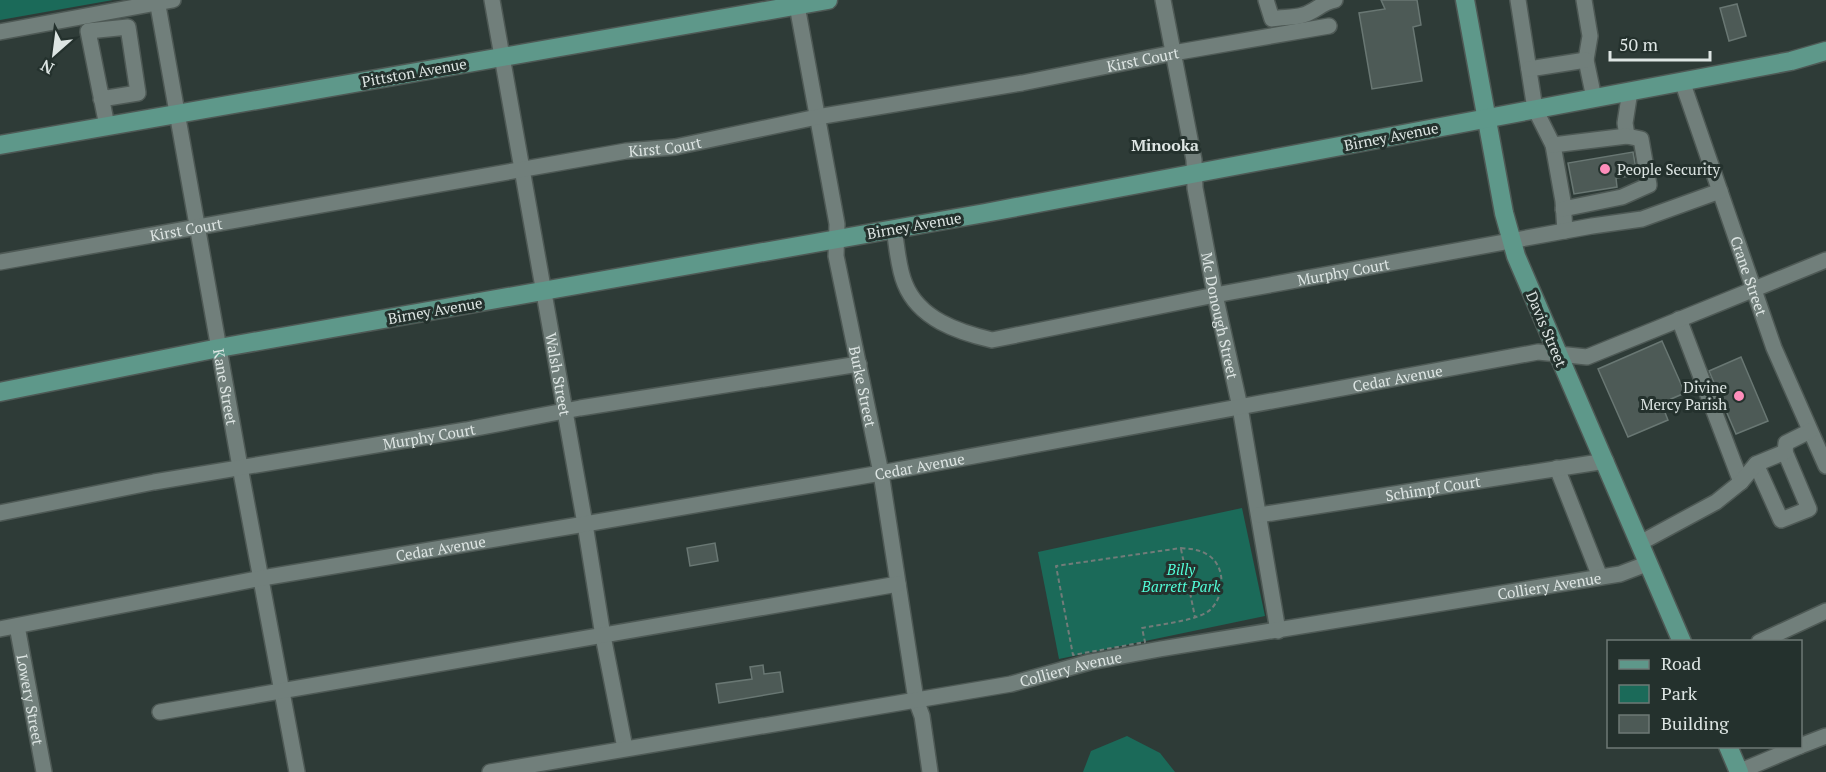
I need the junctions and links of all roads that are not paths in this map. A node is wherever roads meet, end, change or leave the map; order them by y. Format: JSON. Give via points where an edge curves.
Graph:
{"nodes":[{"id":1,"x":492,"y":0,"type":"edge"},
{"id":2,"x":828,"y":0,"type":"edge"},
{"id":3,"x":1163,"y":0,"type":"edge"},
{"id":4,"x":1266,"y":0,"type":"edge"},
{"id":5,"x":1335,"y":0,"type":"edge"},
{"id":6,"x":1465,"y":0,"type":"edge"},
{"id":7,"x":1518,"y":0,"type":"edge"},
{"id":8,"x":1584,"y":0,"type":"edge"},
{"id":9,"x":163,"y":1,"type":"edge"},
{"id":10,"x":796,"y":3,"type":"edge"},
{"id":11,"x":1329,"y":26,"type":"dead end"},
{"id":12,"x":0,"y":33,"type":"edge"},
{"id":13,"x":1826,"y":51,"type":"edge"},
{"id":14,"x":1173,"y":53,"type":"junction"},
{"id":15,"x":502,"y":57,"type":"junction"},
{"id":16,"x":1586,"y":60,"type":"junction"},
{"id":17,"x":1529,"y":69,"type":"junction"},
{"id":18,"x":1682,"y":81,"type":"junction"},
{"id":19,"x":1630,"y":91,"type":"junction"},
{"id":20,"x":1594,"y":98,"type":"junction"},
{"id":21,"x":101,"y":99,"type":"junction"},
{"id":22,"x":1535,"y":109,"type":"junction"},
{"id":23,"x":177,"y":114,"type":"junction"},
{"id":24,"x":817,"y":117,"type":"junction"},
{"id":25,"x":1486,"y":118,"type":"junction"},
{"id":26,"x":107,"y":126,"type":"junction"},
{"id":27,"x":1627,"y":136,"type":"junction"},
{"id":28,"x":0,"y":145,"type":"edge"},
{"id":29,"x":1553,"y":145,"type":"junction"},
{"id":30,"x":522,"y":170,"type":"junction"},
{"id":31,"x":1195,"y":173,"type":"junction"},
{"id":32,"x":1720,"y":191,"type":"junction"},
{"id":33,"x":1563,"y":208,"type":"junction"},
{"id":34,"x":198,"y":227,"type":"junction"},
{"id":35,"x":894,"y":229,"type":"junction"},
{"id":36,"x":1565,"y":231,"type":"junction"},
{"id":37,"x":836,"y":239,"type":"junction"},
{"id":38,"x":1511,"y":241,"type":"junction"},
{"id":39,"x":1826,"y":260,"type":"edge"},
{"id":40,"x":0,"y":262,"type":"edge"},
{"id":41,"x":1753,"y":289,"type":"junction"},
{"id":42,"x":543,"y":291,"type":"junction"},
{"id":43,"x":1215,"y":295,"type":"junction"},
{"id":44,"x":1678,"y":320,"type":"junction"},
{"id":45,"x":219,"y":348,"type":"junction"},
{"id":46,"x":1557,"y":353,"type":"junction"},
{"id":47,"x":859,"y":364,"type":"junction"},
{"id":48,"x":0,"y":392,"type":"edge"},
{"id":49,"x":1240,"y":407,"type":"junction"},
{"id":50,"x":564,"y":411,"type":"junction"},
{"id":51,"x":1810,"y":430,"type":"junction"},
{"id":52,"x":1785,"y":452,"type":"junction"},
{"id":53,"x":1606,"y":461,"type":"junction"},
{"id":54,"x":1826,"y":463,"type":"edge"},
{"id":55,"x":1756,"y":464,"type":"junction"},
{"id":56,"x":240,"y":467,"type":"junction"},
{"id":57,"x":1557,"y":468,"type":"junction"},
{"id":58,"x":881,"y":472,"type":"junction"},
{"id":59,"x":1741,"y":482,"type":"junction"},
{"id":60,"x":0,"y":513,"type":"edge"},
{"id":61,"x":1259,"y":515,"type":"junction"},
{"id":62,"x":585,"y":524,"type":"junction"},
{"id":63,"x":1640,"y":543,"type":"junction"},
{"id":64,"x":1648,"y":563,"type":"junction"},
{"id":65,"x":262,"y":578,"type":"junction"},
{"id":66,"x":1600,"y":578,"type":"junction"},
{"id":67,"x":898,"y":584,"type":"junction"},
{"id":68,"x":1826,"y":611,"type":"edge"},
{"id":69,"x":17,"y":626,"type":"junction"},
{"id":70,"x":0,"y":629,"type":"edge"},
{"id":71,"x":1278,"y":632,"type":"junction"},
{"id":72,"x":603,"y":636,"type":"junction"},
{"id":73,"x":1681,"y":640,"type":"edge"},
{"id":74,"x":1763,"y":640,"type":"edge"},
{"id":75,"x":283,"y":693,"type":"junction"},
{"id":76,"x":916,"y":700,"type":"junction"},
{"id":77,"x":160,"y":712,"type":"dead end"},
{"id":78,"x":1826,"y":736,"type":"edge"},
{"id":79,"x":1802,"y":745,"type":"edge"},
{"id":80,"x":625,"y":748,"type":"junction"},
{"id":81,"x":1728,"y":748,"type":"edge"},
{"id":82,"x":1795,"y":748,"type":"edge"},
{"id":83,"x":44,"y":772,"type":"edge"},
{"id":84,"x":297,"y":772,"type":"edge"},
{"id":85,"x":490,"y":772,"type":"edge"},
{"id":86,"x":930,"y":772,"type":"edge"},
{"id":87,"x":1739,"y":772,"type":"edge"}],
"edges":[{"from":1,"to":15,"type":"street","name":"Walsh Street"},
{"from":2,"to":10,"type":"main road","name":"Pittston Avenue"},
{"from":3,"to":14,"type":"street","name":"Mc Donough Street"},
{"from":4,"to":5,"type":"street","via":[[1272,19],[1302,15]]},
{"from":6,"to":25,"type":"main road","name":"Davis Street"},
{"from":7,"to":17,"type":"street"},
{"from":8,"to":16,"type":"street","via":[[1590,36]]},
{"from":9,"to":12,"type":"street"},
{"from":9,"to":23,"type":"street","name":"Kane Street"},
{"from":10,"to":15,"type":"main road","name":"Pittston Avenue"},
{"from":10,"to":24,"type":"street","name":"Burke Street"},
{"from":11,"to":14,"type":"street","name":"Kirst Court"},
{"from":13,"to":18,"type":"main road","name":"Birney Avenue"},
{"from":14,"to":24,"type":"street","name":"Kirst Court","via":[[1022,84]]},
{"from":14,"to":31,"type":"street","name":"Mc Donough Street"},
{"from":15,"to":23,"type":"main road","name":"Pittston Avenue"},
{"from":15,"to":30,"type":"street","name":"Walsh Street"},
{"from":16,"to":17,"type":"street"},
{"from":16,"to":20,"type":"street"},
{"from":17,"to":22,"type":"street"},
{"from":18,"to":19,"type":"main road","name":"Birney Avenue"},
{"from":18,"to":32,"type":"street","name":"Crane Street"},
{"from":19,"to":20,"type":"main road","name":"Birney Avenue"},
{"from":19,"to":27,"type":"street"},
{"from":20,"to":22,"type":"main road","name":"Birney Avenue"},
{"from":21,"to":21,"type":"street","via":[[88,31],[128,27],[138,93]]},
{"from":21,"to":26,"type":"street"},
{"from":22,"to":25,"type":"main road","name":"Birney Avenue"},
{"from":22,"to":29,"type":"street"},
{"from":23,"to":26,"type":"main road","name":"Pittston Avenue"},
{"from":23,"to":34,"type":"street","name":"Kane Street"},
{"from":24,"to":30,"type":"street","name":"Kirst Court","via":[[675,147]]},
{"from":24,"to":37,"type":"street","name":"Burke Street","via":[[837,224]]},
{"from":25,"to":31,"type":"main road","name":"Birney Avenue"},
{"from":25,"to":38,"type":"main road","name":"Davis Street"},
{"from":26,"to":28,"type":"main road","name":"Pittston Avenue"},
{"from":27,"to":29,"type":"street"},
{"from":27,"to":33,"type":"street","via":[[1641,139],[1649,185],[1622,196]]},
{"from":29,"to":33,"type":"street"},
{"from":30,"to":34,"type":"street","name":"Kirst Court"},
{"from":30,"to":42,"type":"street","name":"Walsh Street"},
{"from":31,"to":35,"type":"main road","name":"Birney Avenue"},
{"from":31,"to":43,"type":"street","name":"Mc Donough Street"},
{"from":32,"to":36,"type":"street","name":"Murphy Court","via":[[1642,219]]},
{"from":32,"to":41,"type":"street","name":"Crane Street"},
{"from":33,"to":36,"type":"street"},
{"from":34,"to":40,"type":"street","name":"Kirst Court"},
{"from":34,"to":45,"type":"street","name":"Kane Street"},
{"from":35,"to":37,"type":"main road","name":"Birney Avenue"},
{"from":35,"to":43,"type":"street","name":"Murphy Court","via":[[904,284],[918,305],[937,321],[992,340]]},
{"from":36,"to":38,"type":"street","name":"Murphy Court"},
{"from":37,"to":42,"type":"main road","name":"Birney Avenue"},
{"from":37,"to":47,"type":"street","name":"Burke Street","via":[[836,256]]},
{"from":38,"to":43,"type":"street","name":"Murphy Court"},
{"from":38,"to":46,"type":"main road","name":"Davis Street"},
{"from":39,"to":41,"type":"street","name":"Cedar Avenue"},
{"from":41,"to":44,"type":"street","name":"Cedar Avenue"},
{"from":41,"to":51,"type":"street","name":"Crane Street"},
{"from":42,"to":45,"type":"main road","name":"Birney Avenue"},
{"from":42,"to":50,"type":"street","name":"Walsh Street"},
{"from":43,"to":49,"type":"street","name":"Mc Donough Street"},
{"from":44,"to":46,"type":"street","name":"Cedar Avenue","via":[[1587,357]]},
{"from":44,"to":59,"type":"street"},
{"from":45,"to":48,"type":"main road","name":"Birney Avenue"},
{"from":45,"to":56,"type":"street","name":"Kane Street"},
{"from":46,"to":49,"type":"street","name":"Cedar Avenue","via":[[1538,352]]},
{"from":46,"to":53,"type":"main road","name":"Davis Street"},
{"from":47,"to":50,"type":"street","name":"Murphy Court"},
{"from":47,"to":58,"type":"street","name":"Burke Street"},
{"from":49,"to":58,"type":"street","name":"Cedar Avenue"},
{"from":49,"to":61,"type":"street","name":"Mc Donough Street"},
{"from":50,"to":56,"type":"street","name":"Murphy Court"},
{"from":50,"to":62,"type":"street","name":"Walsh Street"},
{"from":51,"to":52,"type":"street","via":[[1786,444]]},
{"from":51,"to":54,"type":"street","name":"Crane Street"},
{"from":52,"to":55,"type":"street"},
{"from":52,"to":55,"type":"street","via":[[1809,509],[1781,520]]},
{"from":53,"to":57,"type":"street","name":"Schimpf Court"},
{"from":53,"to":63,"type":"main road","name":"Davis Street"},
{"from":55,"to":59,"type":"street"},
{"from":56,"to":60,"type":"street","name":"Murphy Court"},
{"from":56,"to":65,"type":"street","name":"Kane Street"},
{"from":57,"to":61,"type":"street","name":"Schimpf Court"},
{"from":57,"to":66,"type":"street"},
{"from":58,"to":62,"type":"street","name":"Cedar Avenue"},
{"from":58,"to":67,"type":"street","name":"Burke Street"},
{"from":59,"to":63,"type":"street","via":[[1716,502]]},
{"from":61,"to":71,"type":"street","name":"Mc Donough Street"},
{"from":62,"to":65,"type":"street","name":"Cedar Avenue"},
{"from":62,"to":72,"type":"street","name":"Walsh Street"},
{"from":63,"to":64,"type":"main road","name":"Davis Street"},
{"from":64,"to":66,"type":"street","name":"Colliery Avenue"},
{"from":64,"to":73,"type":"main road","name":"Davis Street"},
{"from":65,"to":69,"type":"street","name":"Cedar Avenue"},
{"from":65,"to":75,"type":"street","name":"Kane Street"},
{"from":66,"to":71,"type":"street","name":"Colliery Avenue"},
{"from":67,"to":72,"type":"street"},
{"from":67,"to":76,"type":"street","name":"Burke Street"},
{"from":68,"to":74,"type":"street"},
{"from":69,"to":70,"type":"street","name":"Cedar Avenue"},
{"from":69,"to":83,"type":"street","name":"Lowery Street"},
{"from":71,"to":76,"type":"street","name":"Colliery Avenue","via":[[1090,662],[1011,684]]},
{"from":72,"to":75,"type":"street"},
{"from":72,"to":80,"type":"street","name":"Walsh Street"},
{"from":75,"to":77,"type":"street"},
{"from":75,"to":84,"type":"street","name":"Kane Street"},
{"from":76,"to":80,"type":"street","name":"Colliery Avenue"},
{"from":76,"to":86,"type":"street","name":"Burke Street"},
{"from":78,"to":79,"type":"street"},
{"from":80,"to":85,"type":"street","name":"Colliery Avenue"},
{"from":81,"to":87,"type":"main road"},
{"from":82,"to":87,"type":"street"}]}
